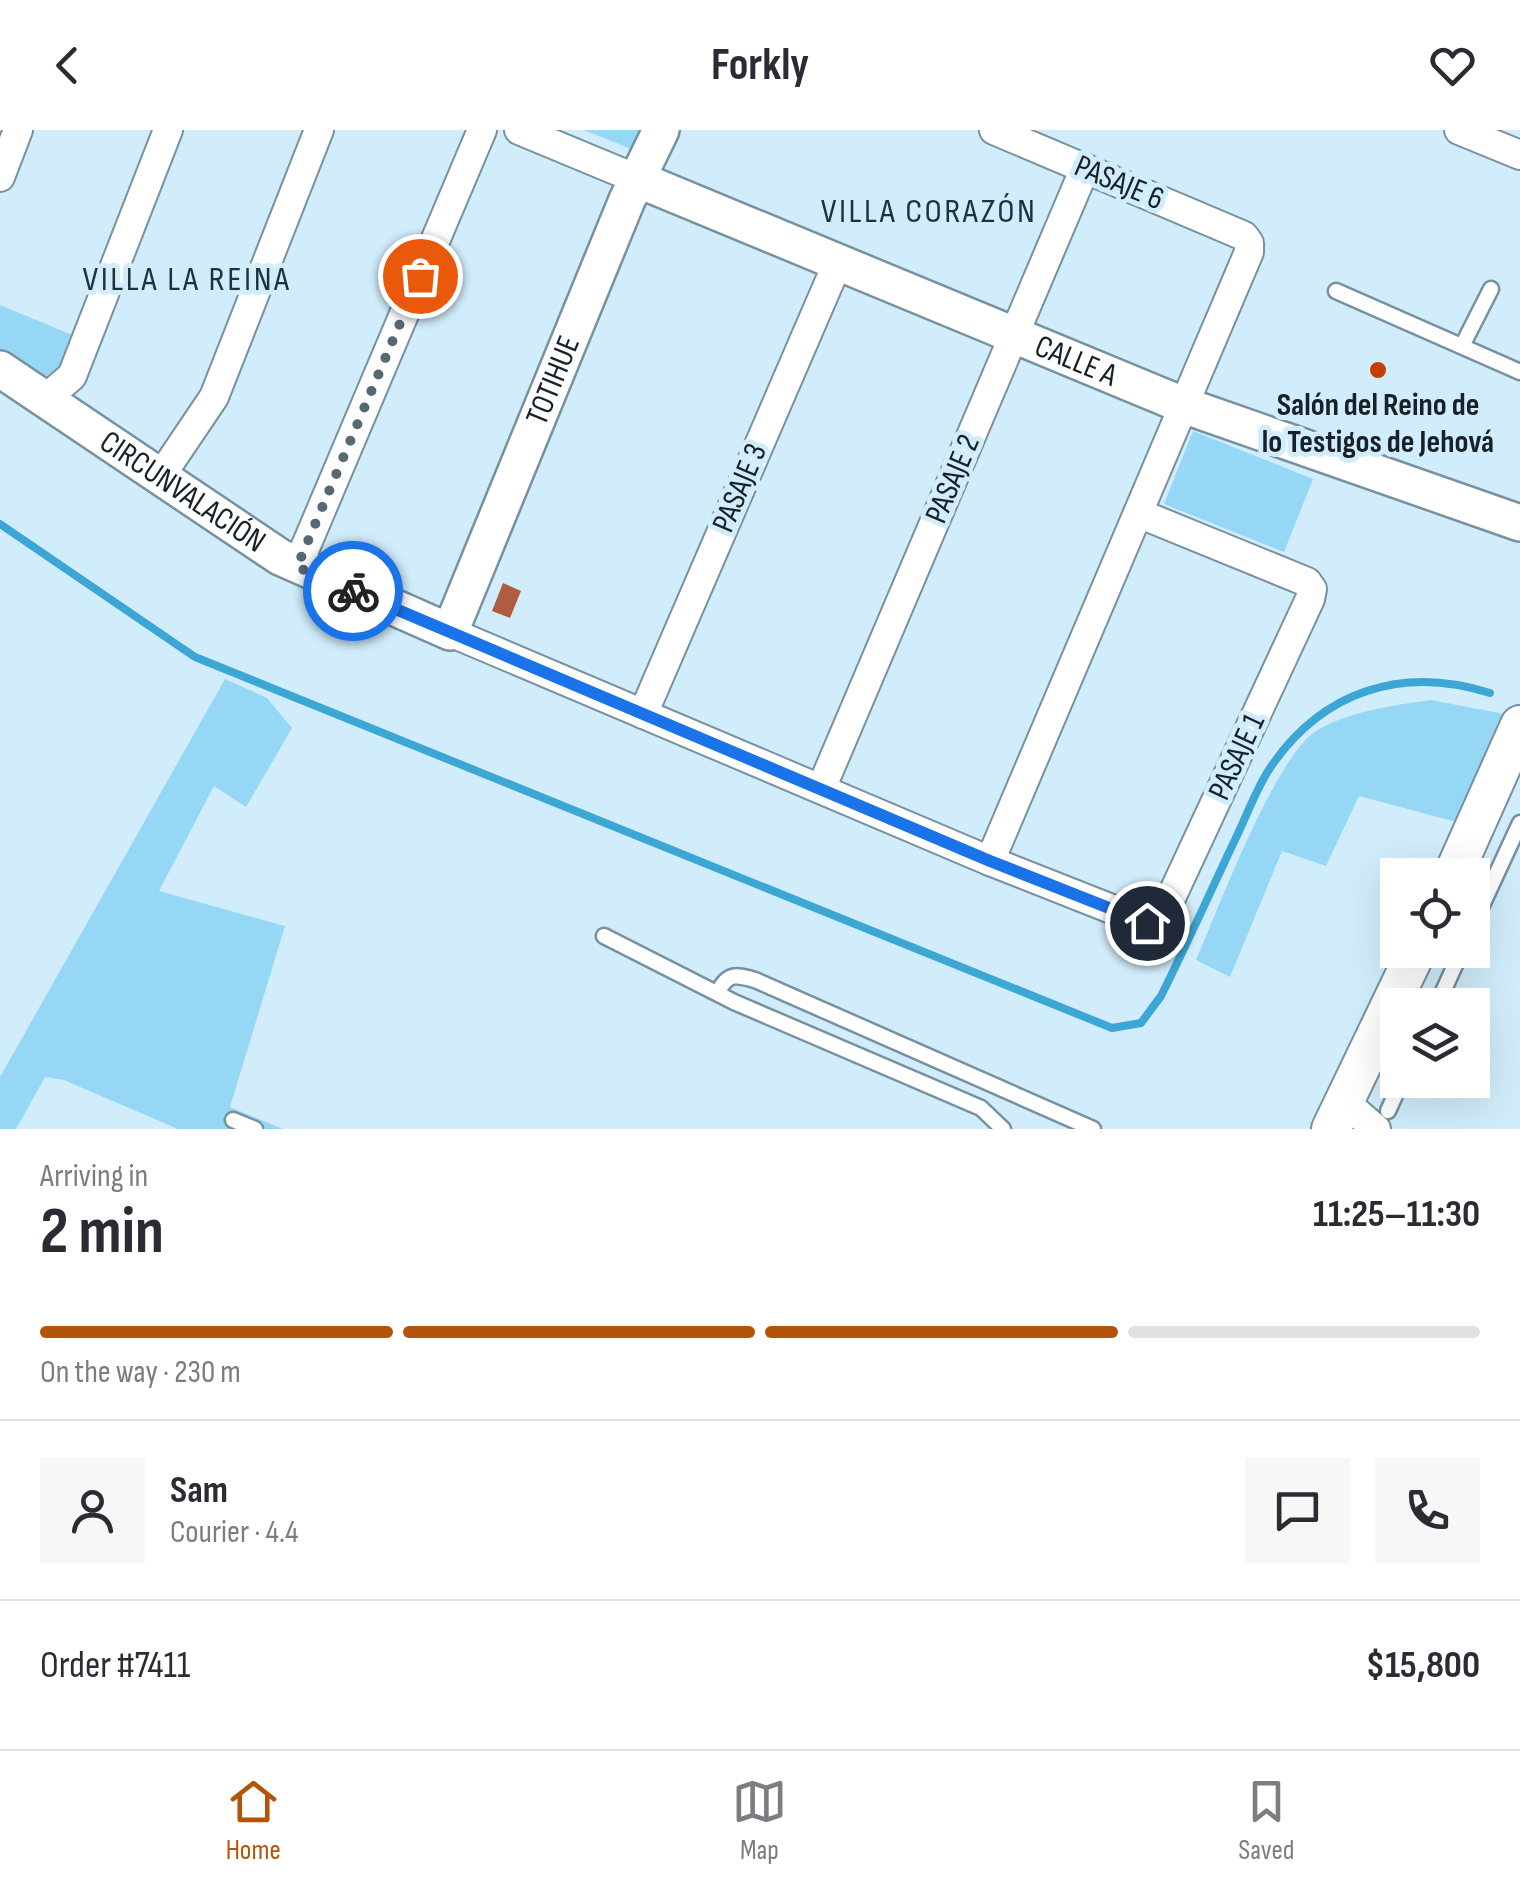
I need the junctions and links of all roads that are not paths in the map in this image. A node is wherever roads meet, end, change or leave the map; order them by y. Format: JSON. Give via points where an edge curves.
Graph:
{"nodes":[{"id":1,"x":18,"y":130,"type":"edge"},
{"id":2,"x":168,"y":130,"type":"edge"},
{"id":3,"x":319,"y":130,"type":"edge"},
{"id":4,"x":482,"y":130,"type":"edge"},
{"id":5,"x":519,"y":130,"type":"edge"},
{"id":6,"x":660,"y":130,"type":"edge"},
{"id":7,"x":994,"y":130,"type":"edge"},
{"id":8,"x":1478,"y":133,"type":"edge"},
{"id":9,"x":1520,"y":155,"type":"edge"},
{"id":10,"x":1085,"y":168,"type":"junction"},
{"id":11,"x":0,"y":177,"type":"edge"},
{"id":12,"x":637,"y":179,"type":"junction"},
{"id":13,"x":838,"y":262,"type":"junction"},
{"id":14,"x":1491,"y":289,"type":"dead end"},
{"id":15,"x":1336,"y":292,"type":"dead end"},
{"id":16,"x":1014,"y":336,"type":"junction"},
{"id":17,"x":1462,"y":346,"type":"junction"},
{"id":18,"x":0,"y":369,"type":"edge"},
{"id":19,"x":1520,"y":372,"type":"edge"},
{"id":20,"x":44,"y":400,"type":"junction"},
{"id":21,"x":1183,"y":406,"type":"junction"},
{"id":22,"x":160,"y":478,"type":"junction"},
{"id":23,"x":1138,"y":513,"type":"junction"},
{"id":24,"x":1520,"y":523,"type":"edge"},
{"id":25,"x":297,"y":567,"type":"junction"},
{"id":26,"x":450,"y":632,"type":"junction"},
{"id":27,"x":643,"y":714,"type":"junction"},
{"id":28,"x":1516,"y":745,"type":"edge"},
{"id":29,"x":821,"y":790,"type":"junction"},
{"id":30,"x":1520,"y":823,"type":"edge"},
{"id":31,"x":1461,"y":858,"type":"edge"},
{"id":32,"x":990,"y":861,"type":"junction"},
{"id":33,"x":1490,"y":889,"type":"edge"},
{"id":34,"x":1147,"y":923,"type":"joint"},
{"id":35,"x":604,"y":936,"type":"dead end"},
{"id":36,"x":1408,"y":968,"type":"edge"},
{"id":37,"x":718,"y":992,"type":"junction"},
{"id":38,"x":1338,"y":1116,"type":"edge"},
{"id":39,"x":233,"y":1120,"type":"dead end"},
{"id":40,"x":1382,"y":1120,"type":"edge"},
{"id":41,"x":255,"y":1129,"type":"edge"},
{"id":42,"x":1003,"y":1129,"type":"edge"},
{"id":43,"x":1093,"y":1129,"type":"edge"}],
"edges":[{"from":1,"to":11,"type":"street"},
{"from":2,"to":20,"type":"street","via":[[72,376]]},
{"from":3,"to":22,"type":"street","via":[[214,396]]},
{"from":4,"to":25,"type":"street"},
{"from":5,"to":12,"type":"street"},
{"from":6,"to":12,"type":"street","name":"TOTIHUE"},
{"from":7,"to":10,"type":"street","name":"PASAJE 6"},
{"from":8,"to":9,"type":"street"},
{"from":10,"to":16,"type":"street","name":"PASAJE 2"},
{"from":10,"to":21,"type":"street","name":"PASAJE 6","via":[[1249,243]]},
{"from":12,"to":13,"type":"street","name":"CALLE A"},
{"from":12,"to":26,"type":"street","name":"TOTIHUE"},
{"from":13,"to":16,"type":"street","name":"CALLE A"},
{"from":13,"to":27,"type":"street","name":"PASAJE 3"},
{"from":14,"to":17,"type":"lane"},
{"from":15,"to":17,"type":"lane"},
{"from":16,"to":21,"type":"street","name":"CALLE A"},
{"from":16,"to":29,"type":"street","name":"PASAJE 2"},
{"from":17,"to":19,"type":"lane"},
{"from":18,"to":20,"type":"street","name":"CIRCUNVALACIÓN"},
{"from":20,"to":22,"type":"street","name":"CIRCUNVALACIÓN"},
{"from":21,"to":23,"type":"street"},
{"from":21,"to":24,"type":"street","name":"CALLE A"},
{"from":22,"to":25,"type":"street","name":"CIRCUNVALACIÓN"},
{"from":23,"to":32,"type":"street"},
{"from":23,"to":34,"type":"street","name":"PASAJE 1","via":[[1312,589],[1162,917]]},
{"from":25,"to":26,"type":"street","name":"CIRCUNVALACIÓN"},
{"from":26,"to":27,"type":"street","name":"CIRCUNVALACIÓN"},
{"from":27,"to":29,"type":"street","name":"CIRCUNVALACIÓN"},
{"from":28,"to":31,"type":"main road"},
{"from":29,"to":32,"type":"street","name":"CIRCUNVALACIÓN"},
{"from":30,"to":33,"type":"lane"},
{"from":32,"to":34,"type":"street","name":"CIRCUNVALACIÓN"},
{"from":35,"to":37,"type":"lane"},
{"from":36,"to":38,"type":"main road"},
{"from":37,"to":42,"type":"lane","via":[[981,1108]]},
{"from":37,"to":43,"type":"lane","via":[[734,975],[755,980]]},
{"from":38,"to":40,"type":"street"},
{"from":39,"to":41,"type":"lane"}]}
